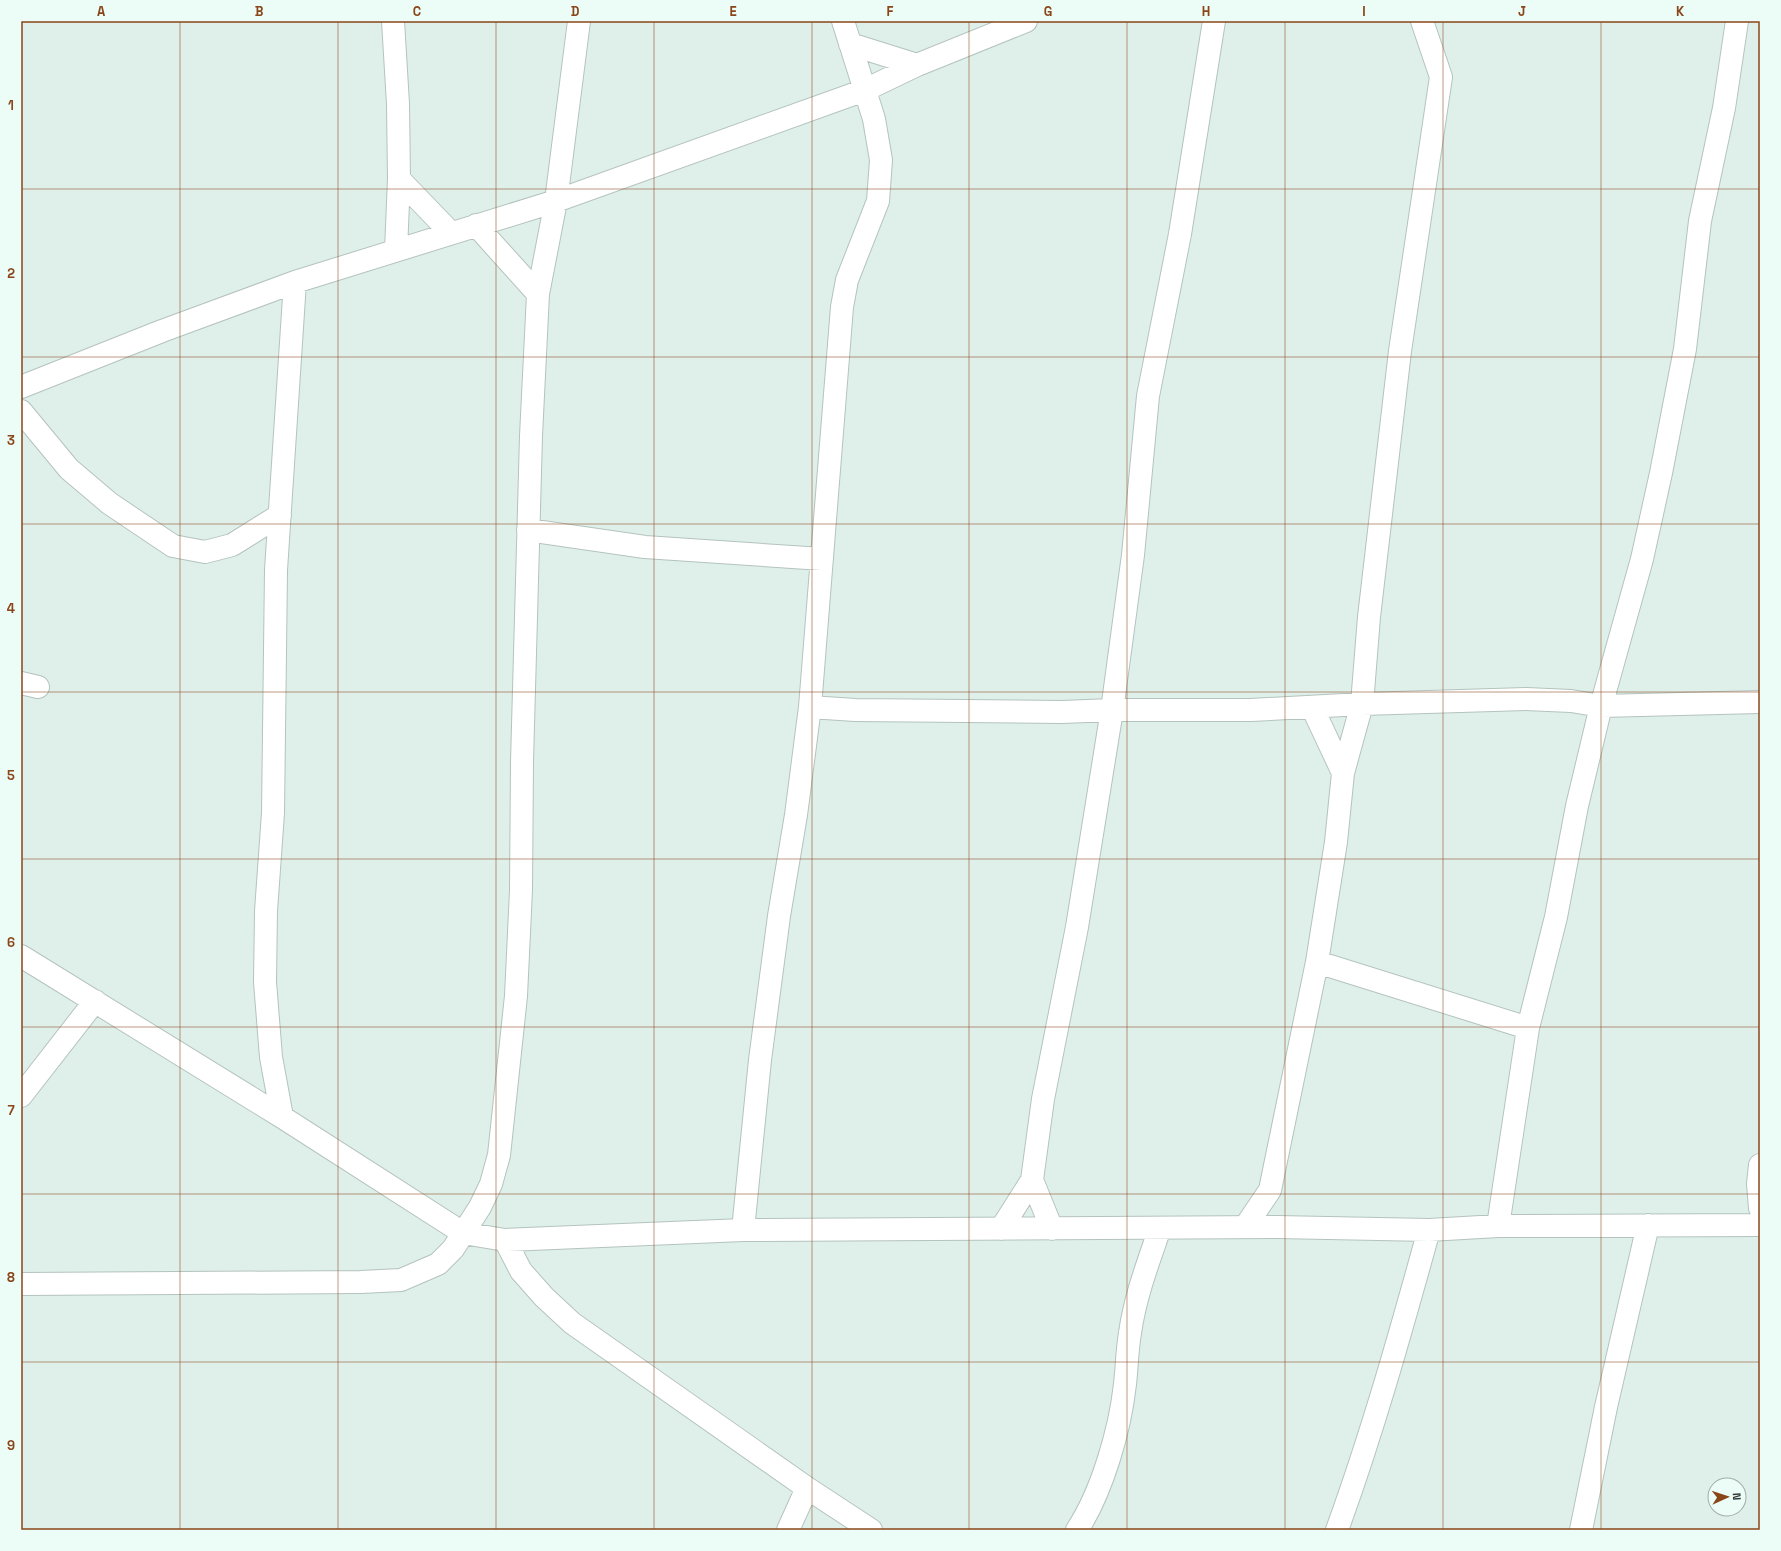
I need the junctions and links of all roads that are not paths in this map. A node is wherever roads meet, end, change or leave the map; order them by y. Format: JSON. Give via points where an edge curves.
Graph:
{"nodes":[{"id":1,"x":393,"y":21,"type":"edge"},
{"id":2,"x":579,"y":21,"type":"edge"},
{"id":3,"x":843,"y":21,"type":"edge"},
{"id":4,"x":1026,"y":21,"type":"edge"},
{"id":5,"x":1214,"y":21,"type":"edge"},
{"id":6,"x":1422,"y":21,"type":"edge"},
{"id":7,"x":1737,"y":21,"type":"edge"},
{"id":8,"x":850,"y":44,"type":"junction"},
{"id":9,"x":918,"y":65,"type":"junction"},
{"id":10,"x":865,"y":90,"type":"junction"},
{"id":11,"x":399,"y":179,"type":"junction"},
{"id":12,"x":556,"y":201,"type":"junction"},
{"id":13,"x":476,"y":225,"type":"junction"},
{"id":14,"x":451,"y":233,"type":"junction"},
{"id":15,"x":396,"y":250,"type":"junction"},
{"id":16,"x":295,"y":282,"type":"junction"},
{"id":17,"x":538,"y":294,"type":"junction"},
{"id":18,"x":21,"y":387,"type":"edge"},
{"id":19,"x":21,"y":411,"type":"edge"},
{"id":20,"x":280,"y":515,"type":"junction"},
{"id":21,"x":528,"y":530,"type":"junction"},
{"id":22,"x":822,"y":559,"type":"junction"},
{"id":23,"x":1760,"y":702,"type":"edge"},
{"id":24,"x":1362,"y":704,"type":"junction"},
{"id":25,"x":1601,"y":706,"type":"junction"},
{"id":26,"x":810,"y":707,"type":"junction"},
{"id":27,"x":1312,"y":707,"type":"junction"},
{"id":28,"x":1112,"y":710,"type":"junction"},
{"id":29,"x":1343,"y":773,"type":"junction"},
{"id":30,"x":21,"y":956,"type":"edge"},
{"id":31,"x":1317,"y":962,"type":"junction"},
{"id":32,"x":95,"y":1001,"type":"junction"},
{"id":33,"x":1528,"y":1028,"type":"junction"},
{"id":34,"x":21,"y":1096,"type":"edge"},
{"id":35,"x":282,"y":1117,"type":"junction"},
{"id":36,"x":1760,"y":1165,"type":"edge"},
{"id":37,"x":1032,"y":1180,"type":"junction"},
{"id":38,"x":1270,"y":1190,"type":"junction"},
{"id":39,"x":1760,"y":1208,"type":"edge"},
{"id":40,"x":1648,"y":1225,"type":"junction"},
{"id":41,"x":1760,"y":1225,"type":"edge"},
{"id":42,"x":1498,"y":1226,"type":"junction"},
{"id":43,"x":1245,"y":1227,"type":"junction"},
{"id":44,"x":1277,"y":1227,"type":"junction"},
{"id":45,"x":1160,"y":1228,"type":"junction"},
{"id":46,"x":1002,"y":1229,"type":"junction"},
{"id":47,"x":1052,"y":1229,"type":"junction"},
{"id":48,"x":743,"y":1230,"type":"junction"},
{"id":49,"x":1428,"y":1230,"type":"junction"},
{"id":50,"x":463,"y":1232,"type":"junction"},
{"id":51,"x":504,"y":1240,"type":"junction"},
{"id":52,"x":21,"y":1284,"type":"edge"},
{"id":53,"x":807,"y":1488,"type":"junction"},
{"id":54,"x":788,"y":1530,"type":"edge"},
{"id":55,"x":871,"y":1530,"type":"edge"},
{"id":56,"x":1077,"y":1530,"type":"edge"},
{"id":57,"x":1337,"y":1530,"type":"edge"},
{"id":58,"x":1581,"y":1530,"type":"edge"}],
"edges":[{"from":1,"to":11,"type":"street"},
{"from":2,"to":12,"type":"street"},
{"from":3,"to":8,"type":"street"},
{"from":4,"to":9,"type":"street"},
{"from":5,"to":28,"type":"street","via":[[1180,234],[1148,396],[1133,555]]},
{"from":6,"to":24,"type":"street","via":[[1441,78],[1400,351],[1369,617]]},
{"from":7,"to":25,"type":"street","via":[[1724,108],[1700,222],[1685,349],[1661,473],[1642,559]]},
{"from":8,"to":9,"type":"street"},
{"from":8,"to":10,"type":"street"},
{"from":9,"to":10,"type":"street"},
{"from":10,"to":12,"type":"street"},
{"from":10,"to":22,"type":"street","via":[[874,119],[881,160],[878,201],[846,280]]},
{"from":11,"to":14,"type":"street"},
{"from":11,"to":15,"type":"street"},
{"from":12,"to":13,"type":"street"},
{"from":12,"to":17,"type":"street"},
{"from":13,"to":14,"type":"street"},
{"from":13,"to":17,"type":"street"},
{"from":14,"to":15,"type":"street"},
{"from":15,"to":16,"type":"street"},
{"from":16,"to":18,"type":"street"},
{"from":16,"to":20,"type":"street"},
{"from":17,"to":21,"type":"street"},
{"from":19,"to":20,"type":"street","via":[[68,469],[109,503],[173,546],[205,552],[232,545]]},
{"from":20,"to":35,"type":"street","via":[[276,570],[273,813],[266,911],[265,982],[271,1057]]},
{"from":21,"to":22,"type":"street","via":[[645,548]]},
{"from":21,"to":50,"type":"street","via":[[521,890],[516,996],[499,1155],[491,1184],[480,1207]]},
{"from":22,"to":26,"type":"street"},
{"from":23,"to":25,"type":"street"},
{"from":24,"to":25,"type":"street","via":[[1526,699],[1571,701]]},
{"from":24,"to":27,"type":"street"},
{"from":24,"to":29,"type":"street"},
{"from":25,"to":33,"type":"street","via":[[1577,806],[1556,917]]},
{"from":26,"to":28,"type":"street","via":[[1018,713]]},
{"from":26,"to":48,"type":"street","via":[[760,1060]]},
{"from":27,"to":28,"type":"street","via":[[1251,710]]},
{"from":27,"to":29,"type":"street"},
{"from":28,"to":37,"type":"street","via":[[1077,927],[1043,1099]]},
{"from":29,"to":31,"type":"street","via":[[1336,842]]},
{"from":30,"to":32,"type":"street"},
{"from":31,"to":33,"type":"street"},
{"from":31,"to":38,"type":"street"},
{"from":32,"to":34,"type":"street"},
{"from":32,"to":35,"type":"street"},
{"from":33,"to":42,"type":"street"},
{"from":35,"to":50,"type":"street"},
{"from":36,"to":39,"type":"street"},
{"from":37,"to":46,"type":"street"},
{"from":37,"to":47,"type":"street"},
{"from":38,"to":43,"type":"street"},
{"from":38,"to":44,"type":"street"},
{"from":40,"to":41,"type":"street"},
{"from":40,"to":42,"type":"street"},
{"from":40,"to":58,"type":"street"},
{"from":42,"to":49,"type":"street"},
{"from":43,"to":44,"type":"street"},
{"from":43,"to":45,"type":"street"},
{"from":44,"to":49,"type":"street"},
{"from":45,"to":47,"type":"street"},
{"from":45,"to":56,"type":"street","via":[[1134,1311],[1125,1384],[1113,1445],[1103,1474]]},
{"from":46,"to":47,"type":"street"},
{"from":46,"to":48,"type":"street"},
{"from":48,"to":51,"type":"street"},
{"from":49,"to":57,"type":"street","via":[[1400,1335]]},
{"from":50,"to":51,"type":"street"},
{"from":50,"to":52,"type":"street","via":[[453,1249],[438,1264],[401,1280]]},
{"from":51,"to":53,"type":"street","via":[[521,1271],[572,1323]]},
{"from":53,"to":54,"type":"street"},
{"from":53,"to":55,"type":"street"}]}
